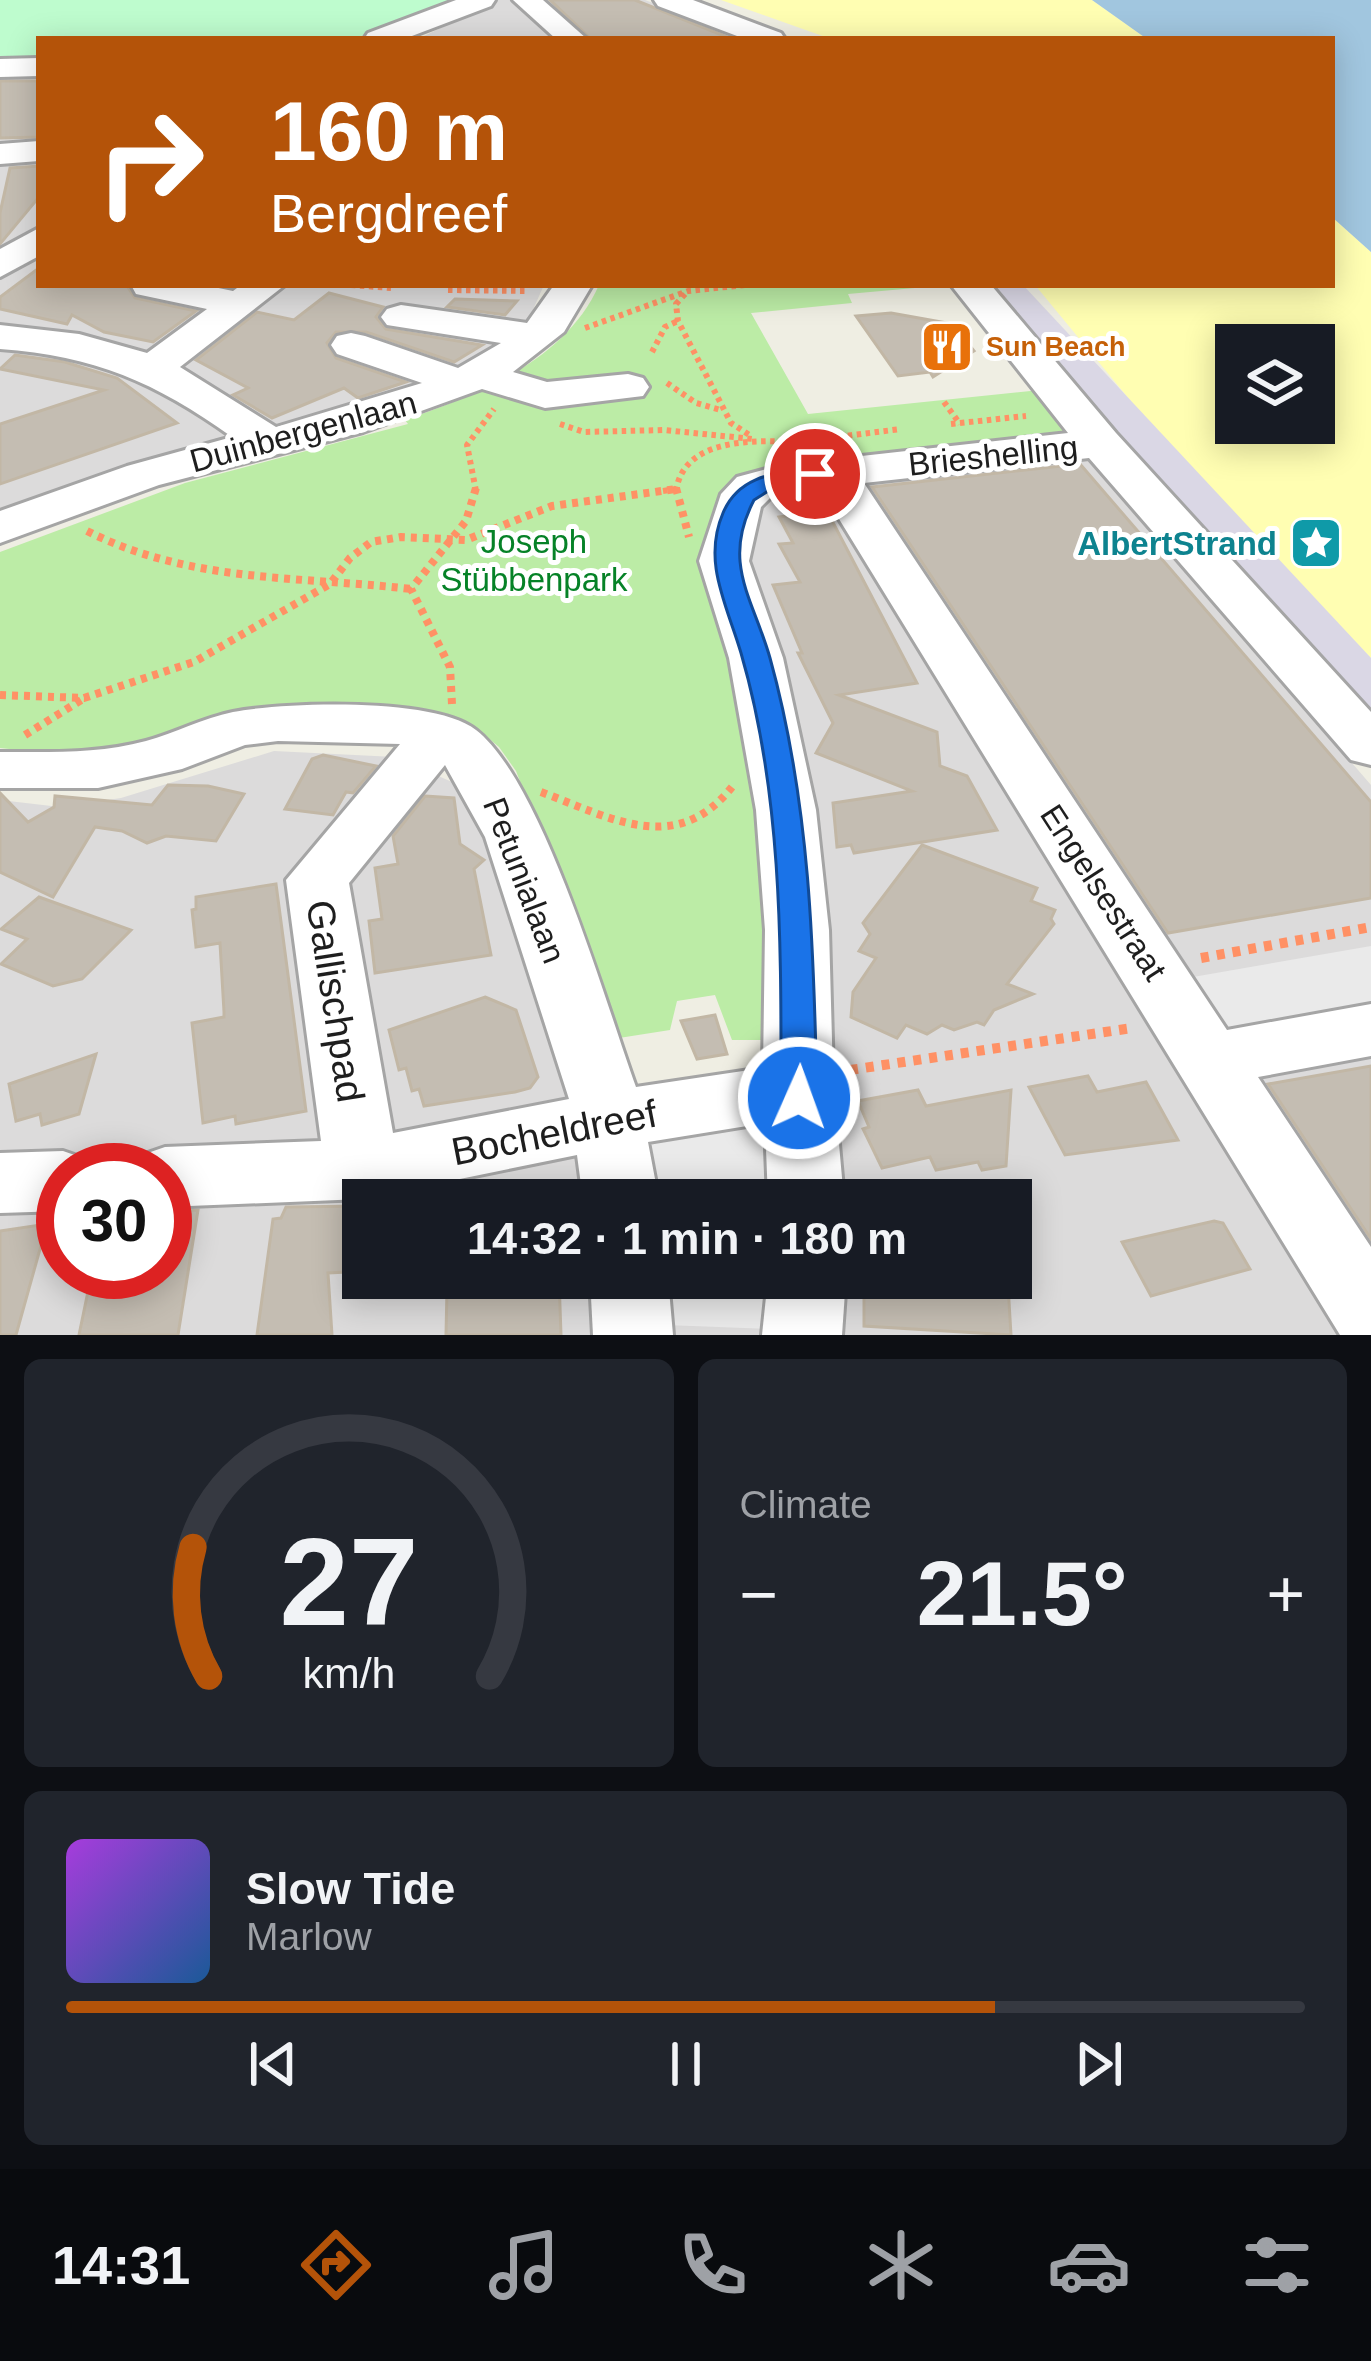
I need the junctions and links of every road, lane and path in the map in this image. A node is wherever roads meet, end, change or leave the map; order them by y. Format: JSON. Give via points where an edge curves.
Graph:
{"nodes":[{"id":1,"x":481,"y":0,"type":"edge"},
{"id":2,"x":527,"y":0,"type":"edge"},
{"id":3,"x":668,"y":0,"type":"edge"},
{"id":4,"x":389,"y":36,"type":"edge"},
{"id":5,"x":569,"y":36,"type":"edge"},
{"id":6,"x":763,"y":36,"type":"edge"},
{"id":7,"x":36,"y":67,"type":"edge"},
{"id":8,"x":0,"y":68,"type":"edge"},
{"id":9,"x":36,"y":151,"type":"edge"},
{"id":10,"x":0,"y":154,"type":"edge"},
{"id":11,"x":25,"y":240,"type":"edge"},
{"id":12,"x":0,"y":266,"type":"edge"},
{"id":13,"x":173,"y":288,"type":"edge"},
{"id":14,"x":359,"y":288,"type":"edge"},
{"id":15,"x":687,"y":288,"type":"edge"},
{"id":16,"x":972,"y":288,"type":"edge"},
{"id":17,"x":433,"y":289,"type":"dead end"},
{"id":18,"x":559,"y":289,"type":"edge"},
{"id":19,"x":253,"y":295,"type":"edge"},
{"id":20,"x":400,"y":303,"type":"joint"},
{"id":21,"x":678,"y":321,"type":"junction"},
{"id":22,"x":536,"y":336,"type":"junction"},
{"id":23,"x":0,"y":337,"type":"edge"},
{"id":24,"x":351,"y":345,"type":"dead end"},
{"id":25,"x":154,"y":367,"type":"junction"},
{"id":26,"x":649,"y":374,"type":"junction"},
{"id":27,"x":479,"y":392,"type":"junction"},
{"id":28,"x":723,"y":410,"type":"junction"},
{"id":29,"x":547,"y":417,"type":"dead end"},
{"id":30,"x":764,"y":440,"type":"junction"},
{"id":31,"x":267,"y":441,"type":"junction"},
{"id":32,"x":1100,"y":442,"type":"junction"},
{"id":33,"x":824,"y":474,"type":"junction"},
{"id":34,"x":676,"y":489,"type":"junction"},
{"id":35,"x":52,"y":506,"type":"junction"},
{"id":36,"x":0,"y":527,"type":"edge"},
{"id":37,"x":454,"y":541,"type":"junction"},
{"id":38,"x":694,"y":552,"type":"dead end"},
{"id":39,"x":330,"y":584,"type":"junction"},
{"id":40,"x":411,"y":589,"type":"junction"},
{"id":41,"x":0,"y":695,"type":"edge"},
{"id":42,"x":84,"y":698,"type":"junction"},
{"id":43,"x":441,"y":733,"type":"junction"},
{"id":44,"x":1371,"y":747,"type":"edge"},
{"id":45,"x":6,"y":757,"type":"edge"},
{"id":46,"x":739,"y":775,"type":"dead end"},
{"id":47,"x":491,"y":790,"type":"junction"},
{"id":48,"x":1371,"y":927,"type":"edge"},
{"id":49,"x":1153,"y":967,"type":"junction"},
{"id":50,"x":1371,"y":1030,"type":"edge"},
{"id":51,"x":1199,"y":1039,"type":"junction"},
{"id":52,"x":819,"y":1085,"type":"junction"},
{"id":53,"x":608,"y":1120,"type":"junction"},
{"id":54,"x":362,"y":1169,"type":"junction"},
{"id":55,"x":192,"y":1176,"type":"edge"},
{"id":56,"x":618,"y":1179,"type":"edge"},
{"id":57,"x":808,"y":1179,"type":"edge"},
{"id":58,"x":36,"y":1182,"type":"edge"},
{"id":59,"x":0,"y":1183,"type":"edge"},
{"id":60,"x":630,"y":1299,"type":"edge"},
{"id":61,"x":805,"y":1299,"type":"edge"},
{"id":62,"x":1371,"y":1314,"type":"edge"},
{"id":63,"x":632,"y":1335,"type":"edge"},
{"id":64,"x":802,"y":1335,"type":"edge"}],
"edges":[{"from":1,"to":4,"type":"street"},
{"from":2,"to":5,"type":"street"},
{"from":3,"to":6,"type":"street"},
{"from":7,"to":8,"type":"street"},
{"from":9,"to":10,"type":"street"},
{"from":11,"to":12,"type":"street"},
{"from":13,"to":19,"type":"street"},
{"from":14,"to":20,"type":"path"},
{"from":15,"to":21,"type":"path","via":[[676,304]]},
{"from":16,"to":32,"type":"street"},
{"from":17,"to":18,"type":"path"},
{"from":18,"to":22,"type":"street","name":"Duinbergenlaan","via":[[557,314]]},
{"from":19,"to":25,"type":"street"},
{"from":20,"to":22,"type":"street"},
{"from":21,"to":26,"type":"path","via":[[664,327]]},
{"from":21,"to":28,"type":"path"},
{"from":22,"to":27,"type":"street","name":"Duinbergenlaan"},
{"from":23,"to":25,"type":"street","via":[[86,346]]},
{"from":24,"to":27,"type":"street"},
{"from":25,"to":31,"type":"street"},
{"from":26,"to":27,"type":"street","via":[[545,395]]},
{"from":26,"to":28,"type":"path"},
{"from":27,"to":31,"type":"street","name":"Duinbergenlaan"},
{"from":28,"to":30,"type":"path","via":[[740,430]]},
{"from":29,"to":30,"type":"path","via":[[584,432]]},
{"from":30,"to":33,"type":"path"},
{"from":30,"to":34,"type":"path","via":[[701,456],[683,469]]},
{"from":31,"to":35,"type":"street","name":"Duinbergenlaan"},
{"from":32,"to":33,"type":"street","name":"Brieshelling"},
{"from":32,"to":44,"type":"street"},
{"from":33,"to":49,"type":"street","name":"Engelsestraat"},
{"from":33,"to":52,"type":"street","name":"Brieshelling","via":[[766,482],[744,496],[724,561],[756,658],[787,810]]},
{"from":34,"to":37,"type":"path","via":[[552,506]]},
{"from":34,"to":38,"type":"path"},
{"from":35,"to":36,"type":"street","name":"Duinbergenlaan"},
{"from":35,"to":39,"type":"path","via":[[100,538],[182,569]]},
{"from":37,"to":39,"type":"path","via":[[371,542]]},
{"from":37,"to":40,"type":"path"},
{"from":39,"to":40,"type":"path"},
{"from":39,"to":42,"type":"path","via":[[194,662]]},
{"from":40,"to":43,"type":"path","via":[[450,667],[453,698]]},
{"from":41,"to":42,"type":"path"},
{"from":42,"to":45,"type":"path"},
{"from":43,"to":45,"type":"street","via":[[278,724],[98,770]]},
{"from":43,"to":47,"type":"street","name":"Petunialaan","via":[[468,751]]},
{"from":43,"to":54,"type":"street","name":"Gallischpad","via":[[317,880]]},
{"from":46,"to":47,"type":"path","via":[[706,814],[656,828],[621,825],[517,784]]},
{"from":47,"to":53,"type":"street","name":"Petunialaan","via":[[515,837]]},
{"from":48,"to":49,"type":"path"},
{"from":49,"to":51,"type":"street","name":"Engelsestraat"},
{"from":50,"to":51,"type":"street"},
{"from":51,"to":52,"type":"path"},
{"from":51,"to":62,"type":"street","name":"Engelsestraat"},
{"from":52,"to":53,"type":"street","name":"Bocheldreef"},
{"from":52,"to":57,"type":"street"},
{"from":53,"to":54,"type":"street","name":"Bocheldreef"},
{"from":53,"to":56,"type":"street","name":"Petunialaan"},
{"from":54,"to":55,"type":"street","name":"Bocheldreef"},
{"from":58,"to":59,"type":"street"},
{"from":60,"to":63,"type":"street"},
{"from":61,"to":64,"type":"street"}]}
